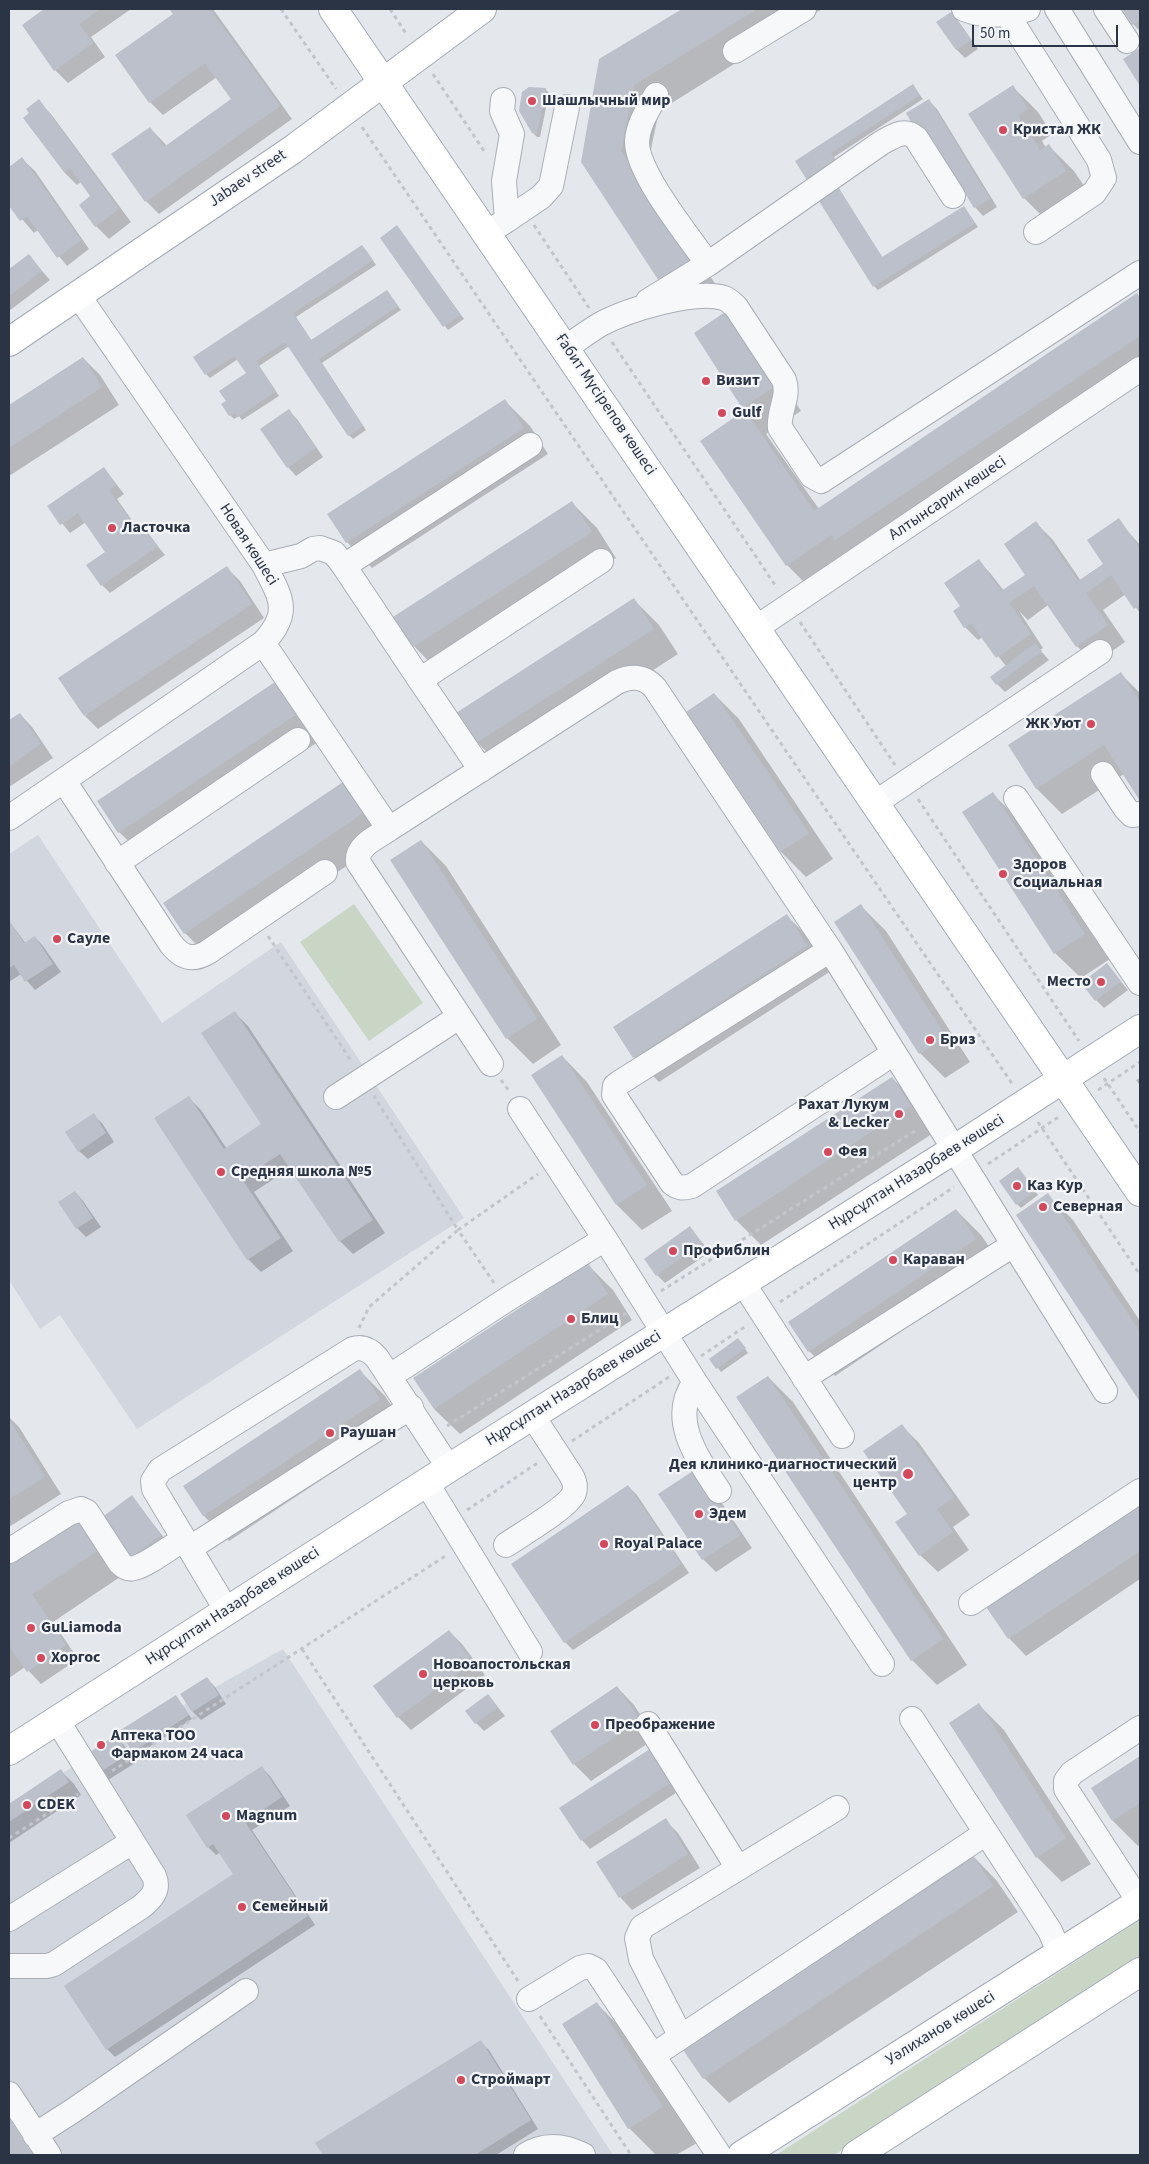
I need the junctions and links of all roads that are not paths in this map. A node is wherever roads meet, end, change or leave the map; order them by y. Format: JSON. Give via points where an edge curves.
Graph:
{"nodes":[{"id":1,"x":333,"y":9,"type":"edge"},
{"id":2,"x":482,"y":9,"type":"edge"},
{"id":3,"x":804,"y":9,"type":"edge"},
{"id":4,"x":964,"y":9,"type":"edge"},
{"id":5,"x":1057,"y":9,"type":"edge"},
{"id":6,"x":1106,"y":9,"type":"edge"},
{"id":7,"x":1018,"y":11,"type":"edge"},
{"id":8,"x":1127,"y":41,"type":"dead end"},
{"id":9,"x":735,"y":52,"type":"dead end"},
{"id":10,"x":384,"y":82,"type":"junction"},
{"id":11,"x":656,"y":95,"type":"dead end"},
{"id":12,"x":503,"y":100,"type":"dead end"},
{"id":13,"x":568,"y":107,"type":"dead end"},
{"id":14,"x":1140,"y":142,"type":"edge"},
{"id":15,"x":953,"y":196,"type":"dead end"},
{"id":16,"x":506,"y":221,"type":"junction"},
{"id":17,"x":1036,"y":232,"type":"dead end"},
{"id":18,"x":708,"y":264,"type":"junction"},
{"id":19,"x":1140,"y":273,"type":"edge"},
{"id":20,"x":78,"y":295,"type":"junction"},
{"id":21,"x":636,"y":308,"type":"junction"},
{"id":22,"x":9,"y":342,"type":"edge"},
{"id":23,"x":566,"y":348,"type":"junction"},
{"id":24,"x":1140,"y":370,"type":"edge"},
{"id":25,"x":530,"y":445,"type":"dead end"},
{"id":26,"x":601,"y":561,"type":"dead end"},
{"id":27,"x":264,"y":565,"type":"junction"},
{"id":28,"x":344,"y":566,"type":"junction"},
{"id":29,"x":756,"y":628,"type":"junction"},
{"id":30,"x":262,"y":643,"type":"junction"},
{"id":31,"x":1100,"y":652,"type":"dead end"},
{"id":32,"x":420,"y":680,"type":"junction"},
{"id":33,"x":298,"y":740,"type":"dead end"},
{"id":34,"x":481,"y":770,"type":"junction"},
{"id":35,"x":1103,"y":774,"type":"dead end"},
{"id":36,"x":64,"y":781,"type":"junction"},
{"id":37,"x":1016,"y":798,"type":"dead end"},
{"id":38,"x":875,"y":802,"type":"junction"},
{"id":39,"x":1140,"y":814,"type":"edge"},
{"id":40,"x":9,"y":818,"type":"edge"},
{"id":41,"x":389,"y":829,"type":"junction"},
{"id":42,"x":117,"y":863,"type":"junction"},
{"id":43,"x":325,"y":872,"type":"dead end"},
{"id":44,"x":830,"y":950,"type":"junction"},
{"id":45,"x":1140,"y":983,"type":"edge"},
{"id":46,"x":459,"y":1017,"type":"junction"},
{"id":47,"x":1140,"y":1030,"type":"edge"},
{"id":48,"x":894,"y":1053,"type":"junction"},
{"id":49,"x":491,"y":1064,"type":"road end"},
{"id":50,"x":1062,"y":1080,"type":"junction"},
{"id":51,"x":336,"y":1097,"type":"dead end"},
{"id":52,"x":520,"y":1109,"type":"road end"},
{"id":53,"x":955,"y":1149,"type":"junction"},
{"id":54,"x":1140,"y":1192,"type":"edge"},
{"id":55,"x":605,"y":1239,"type":"junction"},
{"id":56,"x":1013,"y":1245,"type":"junction"},
{"id":57,"x":743,"y":1283,"type":"junction"},
{"id":58,"x":665,"y":1332,"type":"junction"},
{"id":59,"x":390,"y":1376,"type":"junction"},
{"id":60,"x":804,"y":1378,"type":"junction"},
{"id":61,"x":696,"y":1382,"type":"junction"},
{"id":62,"x":1105,"y":1391,"type":"dead end"},
{"id":63,"x":411,"y":1407,"type":"junction"},
{"id":64,"x":532,"y":1415,"type":"junction"},
{"id":65,"x":842,"y":1436,"type":"dead end"},
{"id":66,"x":449,"y":1468,"type":"junction"},
{"id":67,"x":426,"y":1482,"type":"junction"},
{"id":68,"x":719,"y":1491,"type":"dead end"},
{"id":69,"x":1140,"y":1491,"type":"edge"},
{"id":70,"x":187,"y":1543,"type":"junction"},
{"id":71,"x":506,"y":1545,"type":"dead end"},
{"id":72,"x":9,"y":1551,"type":"edge"},
{"id":73,"x":971,"y":1604,"type":"dead end"},
{"id":74,"x":227,"y":1611,"type":"junction"},
{"id":75,"x":530,"y":1652,"type":"dead end"},
{"id":76,"x":882,"y":1664,"type":"dead end"},
{"id":77,"x":912,"y":1719,"type":"dead end"},
{"id":78,"x":57,"y":1720,"type":"junction"},
{"id":79,"x":648,"y":1724,"type":"dead end"},
{"id":80,"x":1140,"y":1728,"type":"edge"},
{"id":81,"x":9,"y":1751,"type":"edge"},
{"id":82,"x":837,"y":1808,"type":"dead end"},
{"id":83,"x":986,"y":1833,"type":"junction"},
{"id":84,"x":132,"y":1842,"type":"junction"},
{"id":85,"x":738,"y":1868,"type":"junction"},
{"id":86,"x":1140,"y":1902,"type":"edge"},
{"id":87,"x":9,"y":1919,"type":"edge"},
{"id":88,"x":1060,"y":1954,"type":"junction"},
{"id":89,"x":9,"y":1966,"type":"edge"},
{"id":90,"x":1140,"y":1972,"type":"edge"},
{"id":91,"x":246,"y":1991,"type":"dead end"},
{"id":92,"x":529,"y":1999,"type":"road end"},
{"id":93,"x":681,"y":2037,"type":"junction"},
{"id":94,"x":654,"y":2055,"type":"junction"},
{"id":95,"x":9,"y":2094,"type":"edge"},
{"id":96,"x":36,"y":2135,"type":"junction"},
{"id":97,"x":49,"y":2155,"type":"edge"},
{"id":98,"x":526,"y":2155,"type":"edge"},
{"id":99,"x":583,"y":2155,"type":"edge"},
{"id":100,"x":720,"y":2155,"type":"edge"},
{"id":101,"x":742,"y":2155,"type":"edge"},
{"id":102,"x":856,"y":2155,"type":"edge"}],
"edges":[{"from":1,"to":10,"type":"main road","name":"Ғабит Мүсірепов көшесі"},
{"from":2,"to":10,"type":"main road","name":"Jabaev street"},
{"from":3,"to":9,"type":"street"},
{"from":4,"to":7,"type":"street","via":[[994,15]]},
{"from":5,"to":14,"type":"street"},
{"from":6,"to":8,"type":"street"},
{"from":7,"to":17,"type":"street","via":[[1099,160],[1104,178],[1094,193]]},
{"from":10,"to":16,"type":"main road","name":"Ғабит Мүсірепов көшесі"},
{"from":10,"to":20,"type":"main road","name":"Jabaev street","via":[[292,150]]},
{"from":11,"to":18,"type":"street","via":[[638,131],[638,155],[662,198]]},
{"from":12,"to":16,"type":"street","via":[[502,111],[512,134],[504,181]]},
{"from":13,"to":16,"type":"street","via":[[551,186],[541,198]]},
{"from":15,"to":18,"type":"street","via":[[916,138],[910,134],[899,134],[881,143]]},
{"from":16,"to":23,"type":"main road","name":"Ғабит Мүсірепов көшесі"},
{"from":18,"to":21,"type":"street"},
{"from":19,"to":21,"type":"street","via":[[821,481],[812,476],[780,428],[787,392],[784,380],[731,302],[715,297],[694,297]]},
{"from":20,"to":22,"type":"main road","name":"Jabaev street"},
{"from":20,"to":27,"type":"street","name":"Новая көшесі"},
{"from":21,"to":23,"type":"street","via":[[600,324]]},
{"from":23,"to":29,"type":"main road","name":"Ғабит Мүсірепов көшесі"},
{"from":24,"to":29,"type":"street","name":"Алтынсарин көшесі"},
{"from":25,"to":28,"type":"street"},
{"from":26,"to":32,"type":"street"},
{"from":27,"to":28,"type":"street","via":[[320,548],[334,553]]},
{"from":27,"to":30,"type":"street","name":"Новая көшесі","via":[[279,594],[282,612],[278,623]]},
{"from":28,"to":32,"type":"street"},
{"from":29,"to":38,"type":"main road","name":"Ғабит Мүсірепов көшесі"},
{"from":30,"to":36,"type":"street","name":"Новая көшесі"},
{"from":30,"to":41,"type":"street"},
{"from":31,"to":38,"type":"street"},
{"from":32,"to":34,"type":"street"},
{"from":33,"to":42,"type":"street"},
{"from":34,"to":41,"type":"street"},
{"from":34,"to":44,"type":"street","via":[[617,682],[632,676],[646,680],[655,688]]},
{"from":35,"to":39,"type":"street","via":[[1126,809],[1132,815]]},
{"from":36,"to":40,"type":"street","name":"Новая көшесі"},
{"from":36,"to":42,"type":"street"},
{"from":37,"to":45,"type":"street"},
{"from":38,"to":50,"type":"main road","name":"Ғабит Мүсірепов көшесі"},
{"from":41,"to":46,"type":"street","via":[[362,847],[357,856],[358,862]]},
{"from":42,"to":43,"type":"street","via":[[171,944],[182,956],[193,958],[203,955]]},
{"from":44,"to":48,"type":"street"},
{"from":44,"to":48,"type":"street","via":[[619,1083],[615,1086],[614,1096],[672,1183],[684,1188],[692,1186]]},
{"from":46,"to":49,"type":"street"},
{"from":46,"to":51,"type":"street"},
{"from":47,"to":50,"type":"main road","name":"Нұрсұлтан Назарбаев көшесі"},
{"from":48,"to":53,"type":"street"},
{"from":50,"to":53,"type":"main road","name":"Нұрсұлтан Назарбаев көшесі"},
{"from":50,"to":54,"type":"main road"},
{"from":52,"to":55,"type":"street"},
{"from":53,"to":56,"type":"street"},
{"from":53,"to":57,"type":"main road","name":"Нұрсұлтан Назарбаев көшесі"},
{"from":55,"to":58,"type":"street"},
{"from":55,"to":59,"type":"street"},
{"from":56,"to":60,"type":"street"},
{"from":56,"to":62,"type":"street"},
{"from":57,"to":58,"type":"main road","name":"Нұрсұлтан Назарбаев көшесі"},
{"from":57,"to":60,"type":"street"},
{"from":58,"to":61,"type":"street"},
{"from":58,"to":64,"type":"main road","name":"Нұрсұлтан Назарбаев көшесі"},
{"from":59,"to":63,"type":"street"},
{"from":59,"to":70,"type":"street","via":[[368,1350],[358,1347],[348,1351],[160,1470],[153,1481],[154,1489]]},
{"from":60,"to":65,"type":"street"},
{"from":61,"to":68,"type":"street","via":[[686,1398],[686,1431],[696,1456]]},
{"from":61,"to":76,"type":"street"},
{"from":63,"to":66,"type":"street"},
{"from":63,"to":70,"type":"street"},
{"from":64,"to":66,"type":"main road","name":"Нұрсұлтан Назарбаев көшесі"},
{"from":64,"to":71,"type":"street","via":[[571,1474],[573,1494],[564,1506]]},
{"from":66,"to":67,"type":"main road","name":"Нұрсұлтан Назарбаев көшесі"},
{"from":67,"to":74,"type":"main road","name":"Нұрсұлтан Назарбаев көшесі"},
{"from":67,"to":75,"type":"street"},
{"from":69,"to":73,"type":"street"},
{"from":70,"to":72,"type":"street","via":[[134,1569],[126,1568],[87,1512],[76,1510]]},
{"from":70,"to":74,"type":"street"},
{"from":74,"to":78,"type":"main road","name":"Нұрсұлтан Назарбаев көшесі"},
{"from":77,"to":83,"type":"street"},
{"from":78,"to":81,"type":"main road","name":"Нұрсұлтан Назарбаев көшесі"},
{"from":78,"to":84,"type":"street"},
{"from":79,"to":85,"type":"street"},
{"from":80,"to":86,"type":"street","via":[[1072,1773],[1066,1781],[1066,1789]]},
{"from":82,"to":85,"type":"street"},
{"from":83,"to":88,"type":"street","via":[[1050,1931]]},
{"from":83,"to":93,"type":"street"},
{"from":84,"to":87,"type":"street"},
{"from":84,"to":89,"type":"street","via":[[156,1881],[156,1888],[148,1901],[54,1964]]},
{"from":85,"to":93,"type":"street","via":[[646,1923],[638,1932],[637,1946],[641,1958]]},
{"from":86,"to":88,"type":"main road","name":"Уәлиханов көшесі"},
{"from":88,"to":101,"type":"main road","name":"Уәлиханов көшесі"},
{"from":90,"to":102,"type":"main road"},
{"from":91,"to":96,"type":"street"},
{"from":92,"to":94,"type":"street","via":[[575,1970],[584,1966],[592,1968],[600,1974]]},
{"from":93,"to":94,"type":"street"},
{"from":94,"to":100,"type":"street"},
{"from":95,"to":96,"type":"street"},
{"from":96,"to":97,"type":"street"},
{"from":98,"to":99,"type":"street","via":[[547,2146]]}]}
